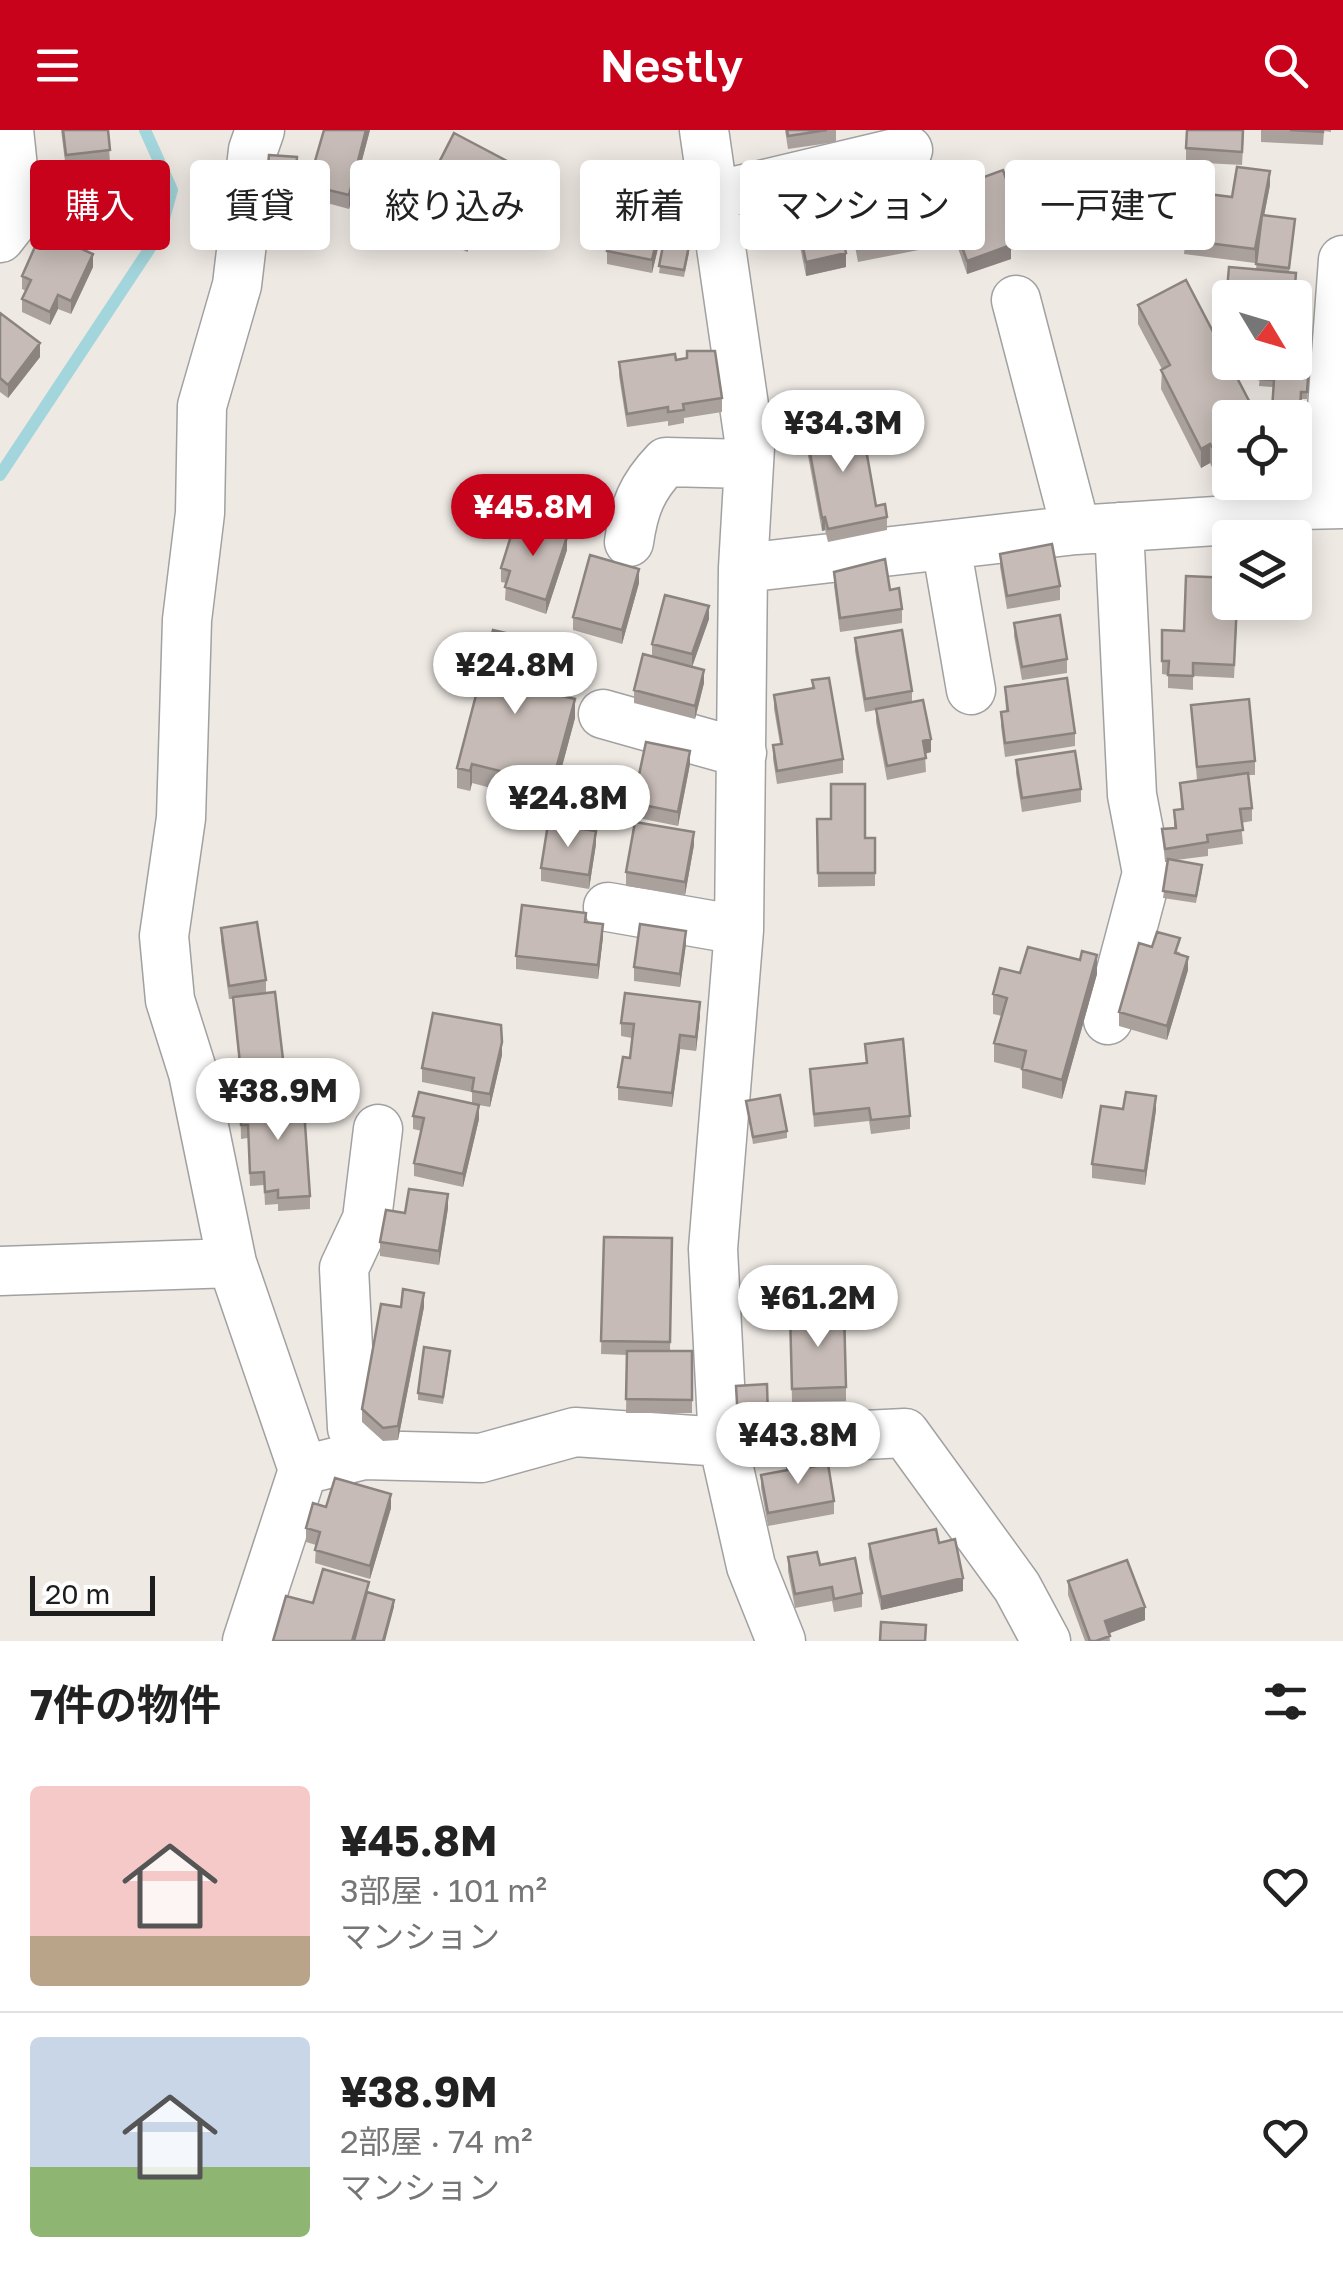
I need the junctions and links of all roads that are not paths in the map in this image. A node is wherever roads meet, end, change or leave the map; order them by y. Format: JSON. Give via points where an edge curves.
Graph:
{"nodes":[{"id":1,"x":9,"y":130,"type":"edge"},
{"id":2,"x":260,"y":130,"type":"edge"},
{"id":3,"x":704,"y":130,"type":"edge"},
{"id":4,"x":908,"y":150,"type":"dead end"},
{"id":5,"x":709,"y":160,"type":"edge"},
{"id":6,"x":720,"y":195,"type":"edge"},
{"id":7,"x":0,"y":238,"type":"edge"},
{"id":8,"x":720,"y":243,"type":"edge"},
{"id":9,"x":1343,"y":260,"type":"edge"},
{"id":10,"x":1016,"y":300,"type":"dead end"},
{"id":11,"x":748,"y":464,"type":"junction"},
{"id":12,"x":1334,"y":504,"type":"edge"},
{"id":13,"x":1098,"y":529,"type":"junction"},
{"id":14,"x":629,"y":542,"type":"dead end"},
{"id":15,"x":946,"y":545,"type":"junction"},
{"id":16,"x":743,"y":568,"type":"junction"},
{"id":17,"x":971,"y":690,"type":"dead end"},
{"id":18,"x":603,"y":714,"type":"dead end"},
{"id":19,"x":742,"y":753,"type":"junction"},
{"id":20,"x":608,"y":907,"type":"dead end"},
{"id":21,"x":739,"y":930,"type":"junction"},
{"id":22,"x":1108,"y":1020,"type":"dead end"},
{"id":23,"x":378,"y":1129,"type":"dead end"},
{"id":24,"x":232,"y":1262,"type":"junction"},
{"id":25,"x":0,"y":1271,"type":"edge"},
{"id":26,"x":723,"y":1442,"type":"junction"},
{"id":27,"x":364,"y":1455,"type":"junction"},
{"id":28,"x":303,"y":1470,"type":"junction"},
{"id":29,"x":247,"y":1641,"type":"edge"},
{"id":30,"x":781,"y":1641,"type":"edge"},
{"id":31,"x":1046,"y":1641,"type":"edge"}],
"edges":[{"from":1,"to":7,"type":"street","via":[[18,216]]},
{"from":2,"to":24,"type":"street","via":[[237,285],[202,406],[181,818],[164,936],[170,1000],[193,1073]]},
{"from":3,"to":5,"type":"street"},
{"from":4,"to":6,"type":"street"},
{"from":8,"to":11,"type":"street"},
{"from":9,"to":12,"type":"street"},
{"from":10,"to":13,"type":"street"},
{"from":11,"to":14,"type":"street","via":[[666,462],[634,506]]},
{"from":11,"to":16,"type":"street"},
{"from":12,"to":13,"type":"street","via":[[1263,506],[1230,520]]},
{"from":13,"to":15,"type":"street"},
{"from":13,"to":22,"type":"street","via":[[1148,873]]},
{"from":15,"to":16,"type":"street"},
{"from":15,"to":17,"type":"street"},
{"from":16,"to":19,"type":"street"},
{"from":18,"to":19,"type":"street"},
{"from":19,"to":21,"type":"street"},
{"from":20,"to":21,"type":"street"},
{"from":21,"to":26,"type":"street","via":[[713,1248]]},
{"from":23,"to":27,"type":"street","via":[[367,1219],[344,1268],[352,1428]]},
{"from":24,"to":25,"type":"street"},
{"from":24,"to":28,"type":"street"},
{"from":26,"to":27,"type":"street","via":[[575,1432],[481,1458]]},
{"from":26,"to":30,"type":"street","via":[[750,1566]]},
{"from":26,"to":31,"type":"street","via":[[906,1433],[1017,1588]]},
{"from":27,"to":28,"type":"street"},
{"from":28,"to":29,"type":"street"}]}
